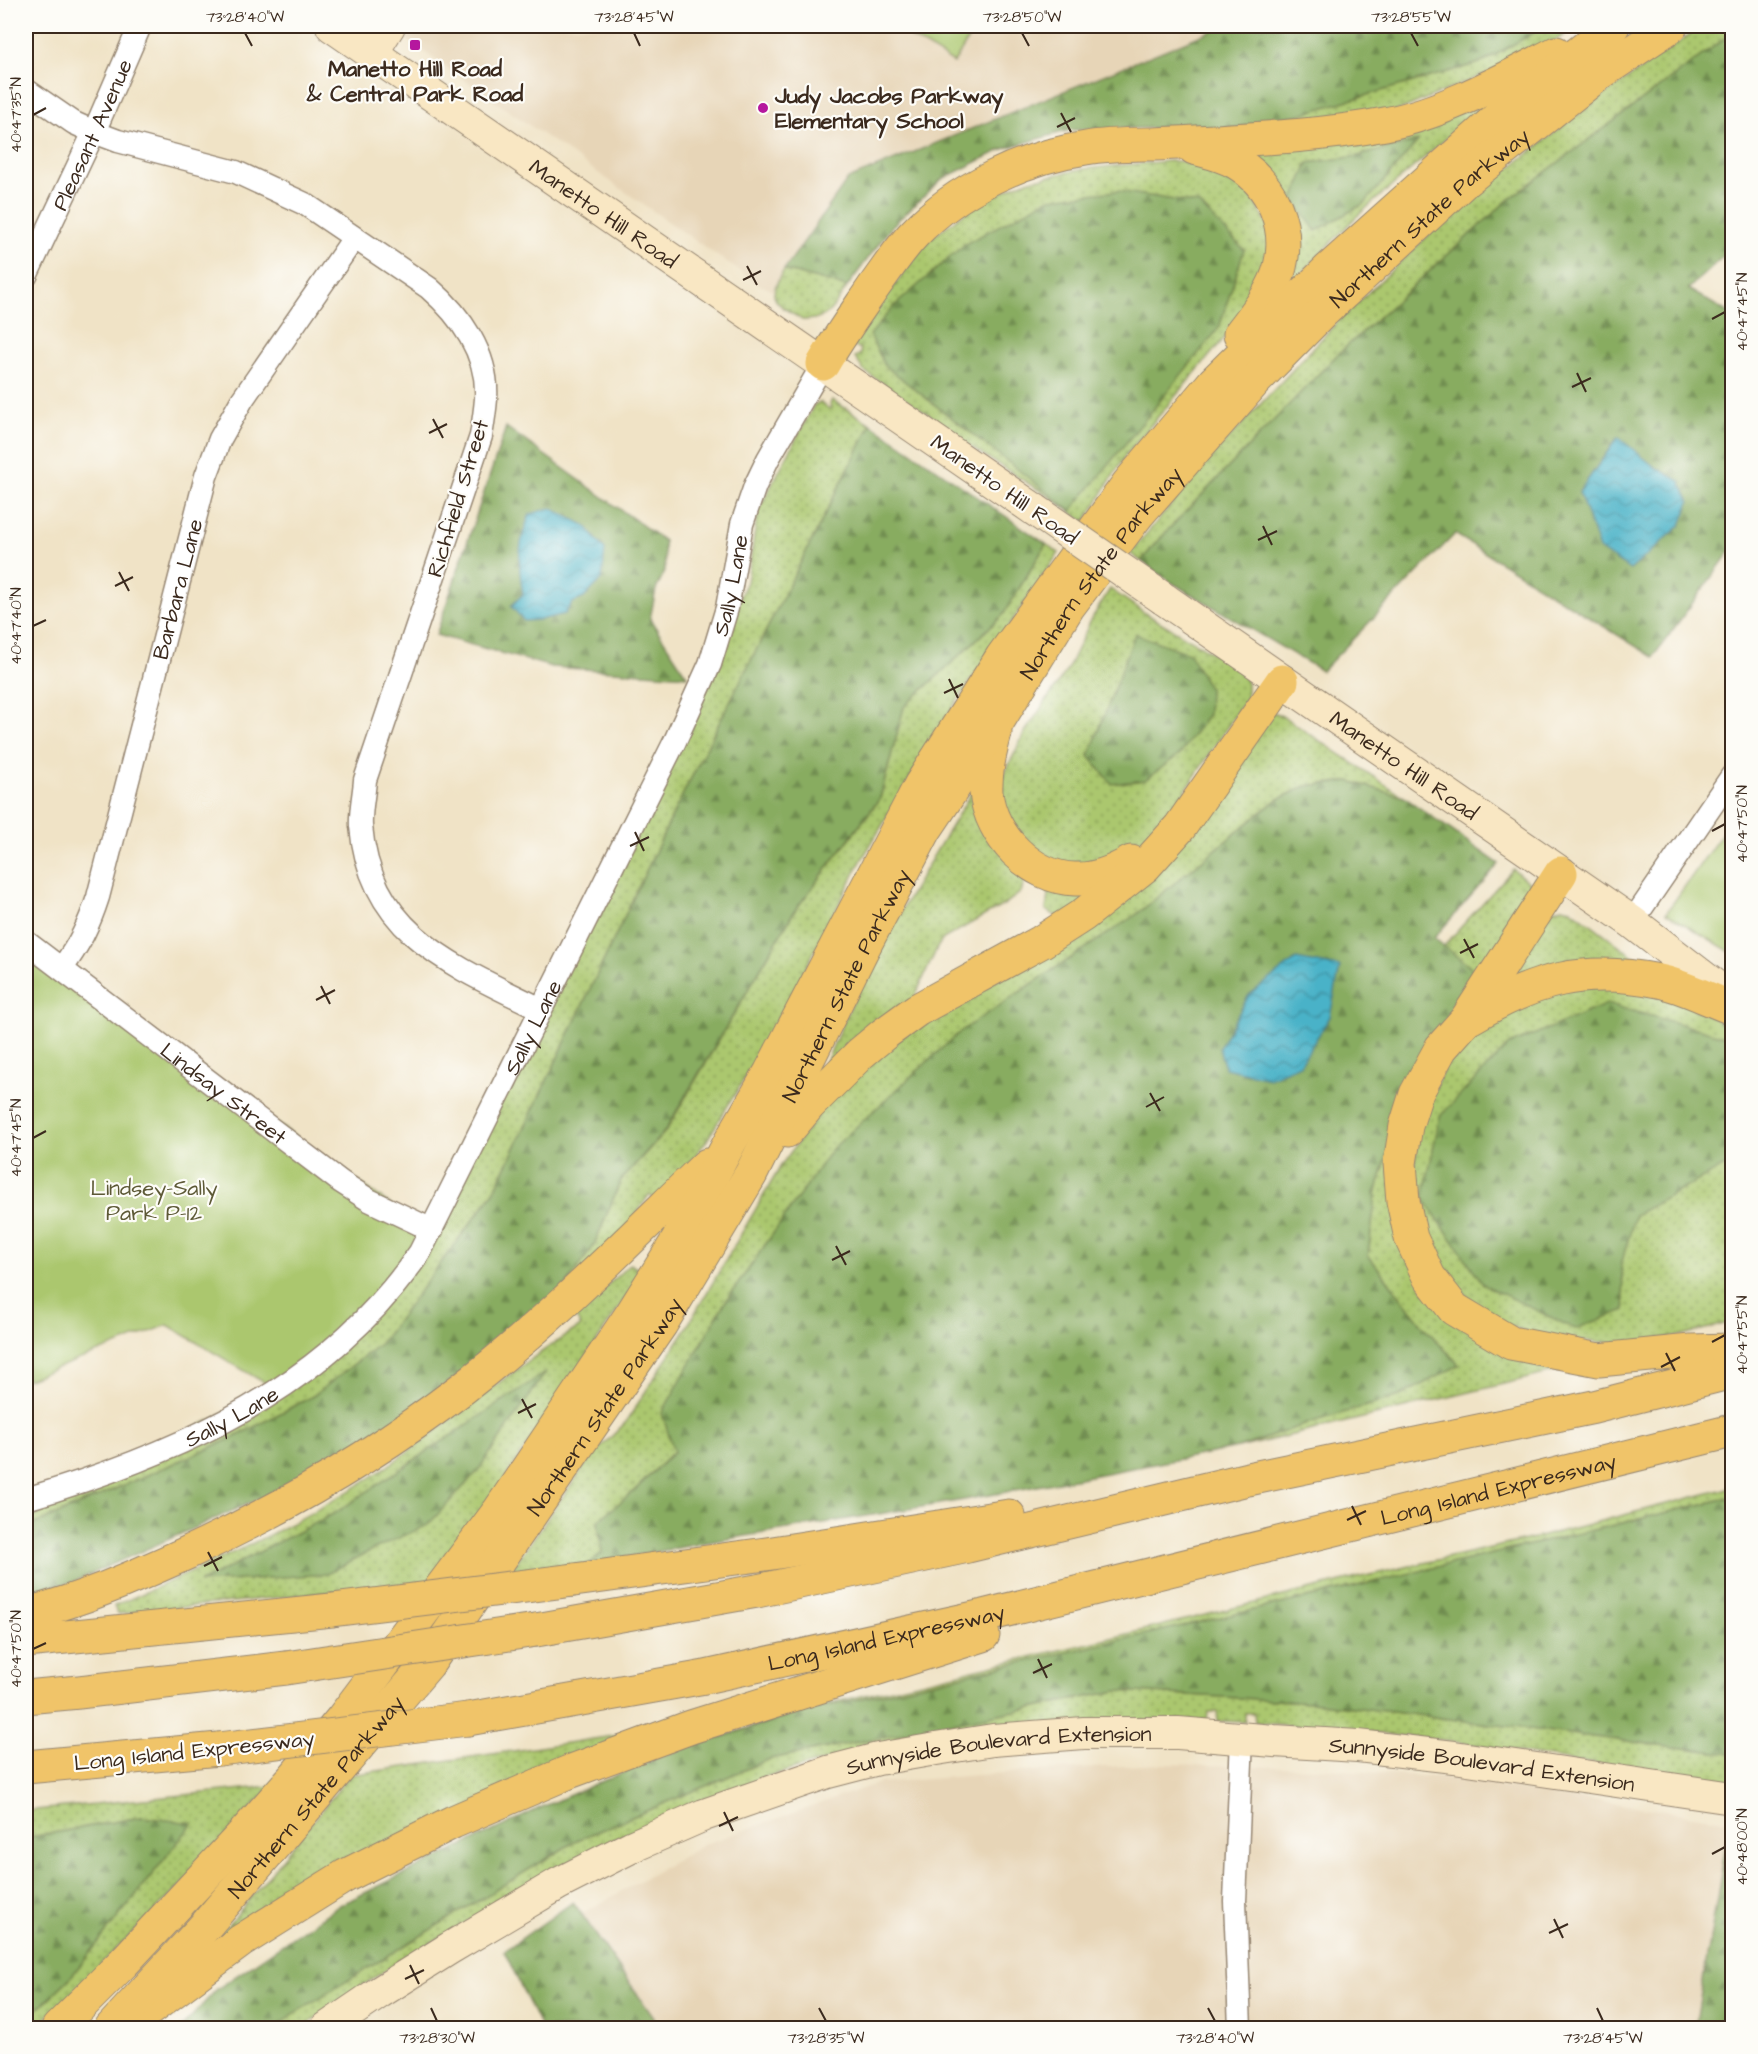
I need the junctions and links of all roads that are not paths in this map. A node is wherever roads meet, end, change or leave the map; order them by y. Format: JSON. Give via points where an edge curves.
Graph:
{"nodes":[{"id":1,"x":140,"y":26,"type":"edge"},
{"id":2,"x":332,"y":26,"type":"edge"},
{"id":3,"x":388,"y":26,"type":"edge"},
{"id":4,"x":1613,"y":26,"type":"edge"},
{"id":5,"x":1671,"y":26,"type":"edge"},
{"id":6,"x":372,"y":53,"type":"junction"},
{"id":7,"x":26,"y":90,"type":"edge"},
{"id":8,"x":94,"y":132,"type":"junction"},
{"id":9,"x":1174,"y":143,"type":"junction"},
{"id":10,"x":354,"y":238,"type":"junction"},
{"id":11,"x":26,"y":276,"type":"edge"},
{"id":12,"x":823,"y":364,"type":"junction"},
{"id":13,"x":1214,"y":382,"type":"junction"},
{"id":14,"x":1278,"y":678,"type":"junction"},
{"id":15,"x":998,"y":720,"type":"junction"},
{"id":16,"x":1732,"y":776,"type":"edge"},
{"id":17,"x":1562,"y":873,"type":"junction"},
{"id":18,"x":1632,"y":922,"type":"junction"},
{"id":19,"x":26,"y":942,"type":"edge"},
{"id":20,"x":1671,"y":953,"type":"junction"},
{"id":21,"x":62,"y":968,"type":"junction"},
{"id":22,"x":1732,"y":977,"type":"edge"},
{"id":23,"x":1732,"y":999,"type":"edge"},
{"id":24,"x":1732,"y":1008,"type":"edge"},
{"id":25,"x":541,"y":1009,"type":"junction"},
{"id":26,"x":1466,"y":1020,"type":"junction"},
{"id":27,"x":730,"y":1142,"type":"junction"},
{"id":28,"x":751,"y":1174,"type":"junction"},
{"id":29,"x":432,"y":1230,"type":"junction"},
{"id":30,"x":1732,"y":1350,"type":"edge"},
{"id":31,"x":1732,"y":1372,"type":"edge"},
{"id":32,"x":1732,"y":1431,"type":"edge"},
{"id":33,"x":1248,"y":1479,"type":"junction"},
{"id":34,"x":26,"y":1499,"type":"edge"},
{"id":35,"x":1263,"y":1546,"type":"junction"},
{"id":36,"x":26,"y":1614,"type":"edge"},
{"id":37,"x":26,"y":1641,"type":"edge"},
{"id":38,"x":26,"y":1697,"type":"edge"},
{"id":39,"x":1242,"y":1738,"type":"junction"},
{"id":40,"x":26,"y":1767,"type":"edge"},
{"id":41,"x":1732,"y":1798,"type":"edge"},
{"id":42,"x":58,"y":2028,"type":"edge"},
{"id":43,"x":111,"y":2028,"type":"edge"},
{"id":44,"x":120,"y":2028,"type":"edge"},
{"id":45,"x":327,"y":2028,"type":"edge"},
{"id":46,"x":1240,"y":2028,"type":"edge"}],
"edges":[{"from":1,"to":8,"type":"street","name":"Pleasant Avenue"},
{"from":2,"to":6,"type":"main road","name":"Manetto Hill Road"},
{"from":3,"to":6,"type":"main road"},
{"from":4,"to":9,"type":"highway","via":[[1471,95],[1387,123],[1343,131]]},
{"from":4,"to":13,"type":"highway","name":"Northern State Parkway","via":[[1503,113],[1329,268]]},
{"from":5,"to":15,"type":"highway","name":"Northern State Parkway","via":[[1599,74],[1464,181],[1254,382],[1137,514],[1068,607]]},
{"from":6,"to":12,"type":"main road","name":"Manetto Hill Road"},
{"from":7,"to":8,"type":"street","name":"Richfield Street"},
{"from":8,"to":10,"type":"street","name":"Richfield Street","via":[[236,172],[305,204]]},
{"from":8,"to":11,"type":"street","name":"Pleasant Avenue"},
{"from":9,"to":12,"type":"highway","via":[[1119,144],[1050,154],[978,184],[914,233],[886,268]]},
{"from":9,"to":13,"type":"highway","via":[[1238,163],[1268,192],[1282,228],[1280,268],[1264,302],[1229,351]]},
{"from":10,"to":21,"type":"street","name":"Barbara Lane","via":[[242,400],[220,439],[206,476],[98,897],[88,926]]},
{"from":10,"to":25,"type":"street","name":"Richfield Street","via":[[447,303],[477,349],[486,397],[481,436],[365,780],[361,824],[367,861],[390,911],[422,944],[472,976]]},
{"from":12,"to":14,"type":"main road","name":"Manetto Hill Road","bridge":true},
{"from":12,"to":25,"type":"street","name":"Sally Lane","via":[[755,486],[742,524],[727,608],[710,664]]},
{"from":13,"to":27,"type":"highway","name":"Northern State Parkway","via":[[1128,484],[1002,657],[921,784]]},
{"from":14,"to":15,"type":"highway","via":[[1174,819],[1140,857],[1116,871],[1092,878],[1049,874],[1024,860],[1002,836],[986,793]]},
{"from":14,"to":17,"type":"main road","name":"Manetto Hill Road"},
{"from":14,"to":28,"type":"highway","via":[[1180,827],[1145,866],[1083,915],[916,1010],[884,1034],[808,1105]]},
{"from":15,"to":28,"type":"highway","name":"Northern State Parkway","via":[[925,830]]},
{"from":16,"to":18,"type":"street"},
{"from":17,"to":18,"type":"main road","name":"Manetto Hill Road"},
{"from":17,"to":26,"type":"highway"},
{"from":18,"to":20,"type":"main road","name":"Manetto Hill Road"},
{"from":19,"to":21,"type":"street","name":"Lindsay Street"},
{"from":20,"to":22,"type":"main road"},
{"from":20,"to":23,"type":"main road","name":"Manetto Hill Road"},
{"from":21,"to":29,"type":"street","name":"Lindsay Street","via":[[341,1182]]},
{"from":24,"to":26,"type":"highway","via":[[1661,981],[1581,975],[1543,982]]},
{"from":25,"to":29,"type":"street","name":"Sally Lane"},
{"from":26,"to":30,"type":"highway","via":[[1441,1048],[1416,1094],[1400,1163],[1411,1238],[1429,1277],[1454,1309],[1511,1343],[1599,1360]]},
{"from":27,"to":36,"type":"highway","via":[[539,1325],[393,1439],[308,1492],[222,1537],[65,1604]]},
{"from":27,"to":42,"type":"highway","name":"Northern State Parkway","via":[[678,1240],[631,1316],[499,1511],[342,1719],[239,1838]]},
{"from":28,"to":43,"type":"highway","name":"Northern State Parkway","via":[[661,1324],[428,1664],[207,1924]]},
{"from":29,"to":34,"type":"street","name":"Sally Lane","via":[[392,1289],[359,1324],[274,1394],[217,1427],[175,1445]]},
{"from":31,"to":33,"type":"highway","via":[[1594,1407]]},
{"from":32,"to":35,"type":"highway","name":"Long Island Expressway"},
{"from":33,"to":37,"type":"highway","bridge":true,"via":[[574,1580],[332,1610]]},
{"from":33,"to":38,"type":"highway","bridge":true,"via":[[968,1546],[757,1591],[286,1668]]},
{"from":35,"to":40,"type":"highway","name":"Long Island Expressway","bridge":true,"via":[[983,1616],[705,1677],[468,1719]]},
{"from":35,"to":44,"type":"highway","via":[[691,1727],[569,1772],[453,1821],[345,1876],[242,1941]]},
{"from":39,"to":41,"type":"main road","name":"Sunnyside Boulevard Extension","via":[[1454,1756]]},
{"from":39,"to":45,"type":"main road","name":"Sunnyside Boulevard Extension","via":[[1084,1733],[993,1740],[878,1759],[828,1772],[704,1815],[620,1852],[450,1948]]},
{"from":39,"to":46,"type":"street","via":[[1235,1901]]}]}
